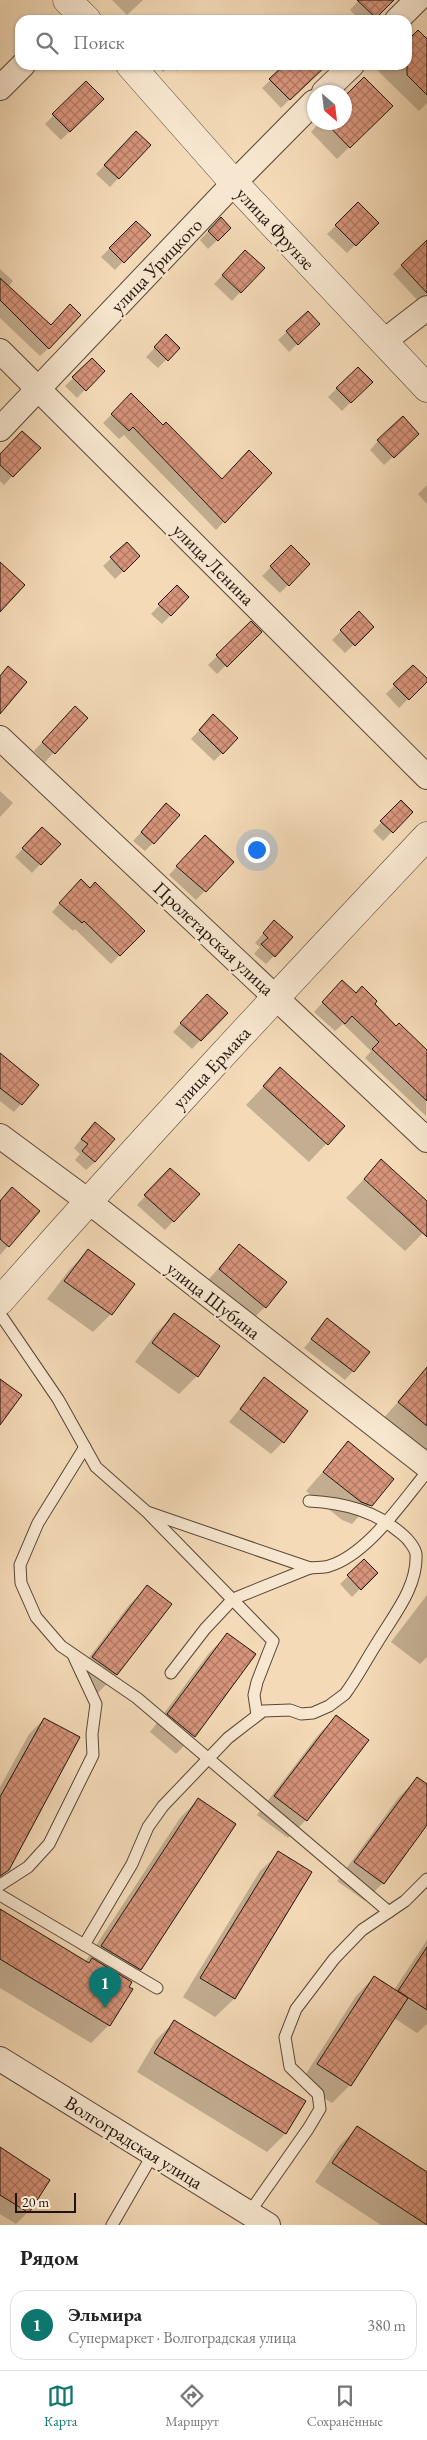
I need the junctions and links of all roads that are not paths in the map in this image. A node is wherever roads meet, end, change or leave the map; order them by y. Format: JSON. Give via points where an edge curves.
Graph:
{"nodes":[{"id":1,"x":416,"y":0,"type":"edge"},
{"id":2,"x":402,"y":15,"type":"edge"},
{"id":3,"x":17,"y":70,"type":"edge"},
{"id":4,"x":134,"y":70,"type":"edge"},
{"id":5,"x":347,"y":70,"type":"edge"},
{"id":6,"x":331,"y":85,"type":"edge"},
{"id":7,"x":0,"y":88,"type":"edge"},
{"id":8,"x":307,"y":109,"type":"edge"},
{"id":9,"x":234,"y":183,"type":"junction"},
{"id":10,"x":427,"y":308,"type":"edge"},
{"id":11,"x":383,"y":342,"type":"junction"},
{"id":12,"x":0,"y":351,"type":"edge"},
{"id":13,"x":38,"y":388,"type":"junction"},
{"id":14,"x":427,"y":388,"type":"edge"},
{"id":15,"x":0,"y":429,"type":"edge"},
{"id":16,"x":0,"y":738,"type":"edge"},
{"id":17,"x":427,"y":777,"type":"edge"},
{"id":18,"x":427,"y":836,"type":"edge"},
{"id":19,"x":276,"y":996,"type":"junction"},
{"id":20,"x":0,"y":1136,"type":"edge"},
{"id":21,"x":427,"y":1140,"type":"edge"},
{"id":22,"x":88,"y":1201,"type":"junction"},
{"id":23,"x":0,"y":1301,"type":"edge"},
{"id":24,"x":0,"y":1314,"type":"edge"},
{"id":25,"x":85,"y":1447,"type":"junction"},
{"id":26,"x":427,"y":1466,"type":"edge"},
{"id":27,"x":427,"y":1472,"type":"edge"},
{"id":28,"x":309,"y":1501,"type":"dead end"},
{"id":29,"x":146,"y":1512,"type":"junction"},
{"id":30,"x":386,"y":1522,"type":"junction"},
{"id":31,"x":310,"y":1568,"type":"junction"},
{"id":32,"x":233,"y":1599,"type":"junction"},
{"id":33,"x":74,"y":1655,"type":"junction"},
{"id":34,"x":171,"y":1673,"type":"dead end"},
{"id":35,"x":257,"y":1715,"type":"junction"},
{"id":36,"x":208,"y":1759,"type":"junction"},
{"id":37,"x":427,"y":1879,"type":"edge"},
{"id":38,"x":0,"y":1885,"type":"edge"},
{"id":39,"x":0,"y":1895,"type":"edge"},
{"id":40,"x":388,"y":1912,"type":"junction"},
{"id":41,"x":84,"y":1944,"type":"junction"},
{"id":42,"x":157,"y":1988,"type":"dead end"},
{"id":43,"x":0,"y":2059,"type":"edge"},
{"id":44,"x":153,"y":2154,"type":"junction"},
{"id":45,"x":259,"y":2219,"type":"edge"},
{"id":46,"x":112,"y":2225,"type":"edge"}],
"edges":[{"from":1,"to":2,"type":"street"},
{"from":3,"to":7,"type":"street"},
{"from":4,"to":9,"type":"street","name":"улица Фрунзе"},
{"from":5,"to":6,"type":"street"},
{"from":8,"to":9,"type":"street","name":"улица Урицкого"},
{"from":9,"to":11,"type":"street","name":"улица Фрунзе"},
{"from":9,"to":13,"type":"street","name":"улица Урицкого"},
{"from":10,"to":11,"type":"street"},
{"from":11,"to":14,"type":"street","name":"улица Фрунзе"},
{"from":12,"to":13,"type":"street","name":"улица Ленина"},
{"from":13,"to":15,"type":"street","name":"улица Урицкого"},
{"from":13,"to":17,"type":"street","name":"улица Ленина"},
{"from":16,"to":19,"type":"street","name":"Пролетарская улица"},
{"from":18,"to":19,"type":"street","name":"улица Ермака"},
{"from":19,"to":21,"type":"street","name":"Пролетарская улица"},
{"from":19,"to":22,"type":"street","name":"улица Ермака"},
{"from":20,"to":22,"type":"street","name":"улица Шубина"},
{"from":22,"to":23,"type":"street","name":"улица Ермака"},
{"from":22,"to":26,"type":"street","name":"улица Шубина"},
{"from":24,"to":25,"type":"lane","via":[[58,1399]]},
{"from":25,"to":29,"type":"lane","via":[[96,1467]]},
{"from":25,"to":33,"type":"lane","via":[[42,1515],[20,1565],[21,1583],[36,1617]]},
{"from":27,"to":30,"type":"lane"},
{"from":28,"to":30,"type":"lane","via":[[358,1508]]},
{"from":29,"to":31,"type":"lane"},
{"from":29,"to":32,"type":"lane"},
{"from":30,"to":31,"type":"lane","via":[[352,1554],[329,1566]]},
{"from":30,"to":35,"type":"lane","via":[[407,1539],[416,1552],[414,1574],[405,1598],[358,1676],[330,1706],[313,1713],[274,1710]]},
{"from":31,"to":32,"type":"lane"},
{"from":32,"to":34,"type":"lane"},
{"from":32,"to":35,"type":"lane","via":[[273,1641],[256,1682]]},
{"from":33,"to":36,"type":"lane","via":[[137,1698]]},
{"from":33,"to":38,"type":"lane","via":[[96,1704],[93,1755],[49,1844],[28,1867]]},
{"from":35,"to":36,"type":"lane"},
{"from":36,"to":40,"type":"lane"},
{"from":36,"to":41,"type":"lane","via":[[163,1806],[148,1827],[132,1864]]},
{"from":37,"to":40,"type":"lane","via":[[406,1901]]},
{"from":39,"to":41,"type":"lane"},
{"from":40,"to":45,"type":"lane","via":[[362,1930],[334,1959],[296,2009],[285,2037],[290,2067],[318,2094],[320,2109]]},
{"from":41,"to":42,"type":"lane"},
{"from":43,"to":44,"type":"street","name":"Волгоградская улица"},
{"from":44,"to":45,"type":"street","name":"Волгоградская улица"},
{"from":44,"to":46,"type":"lane"}]}
